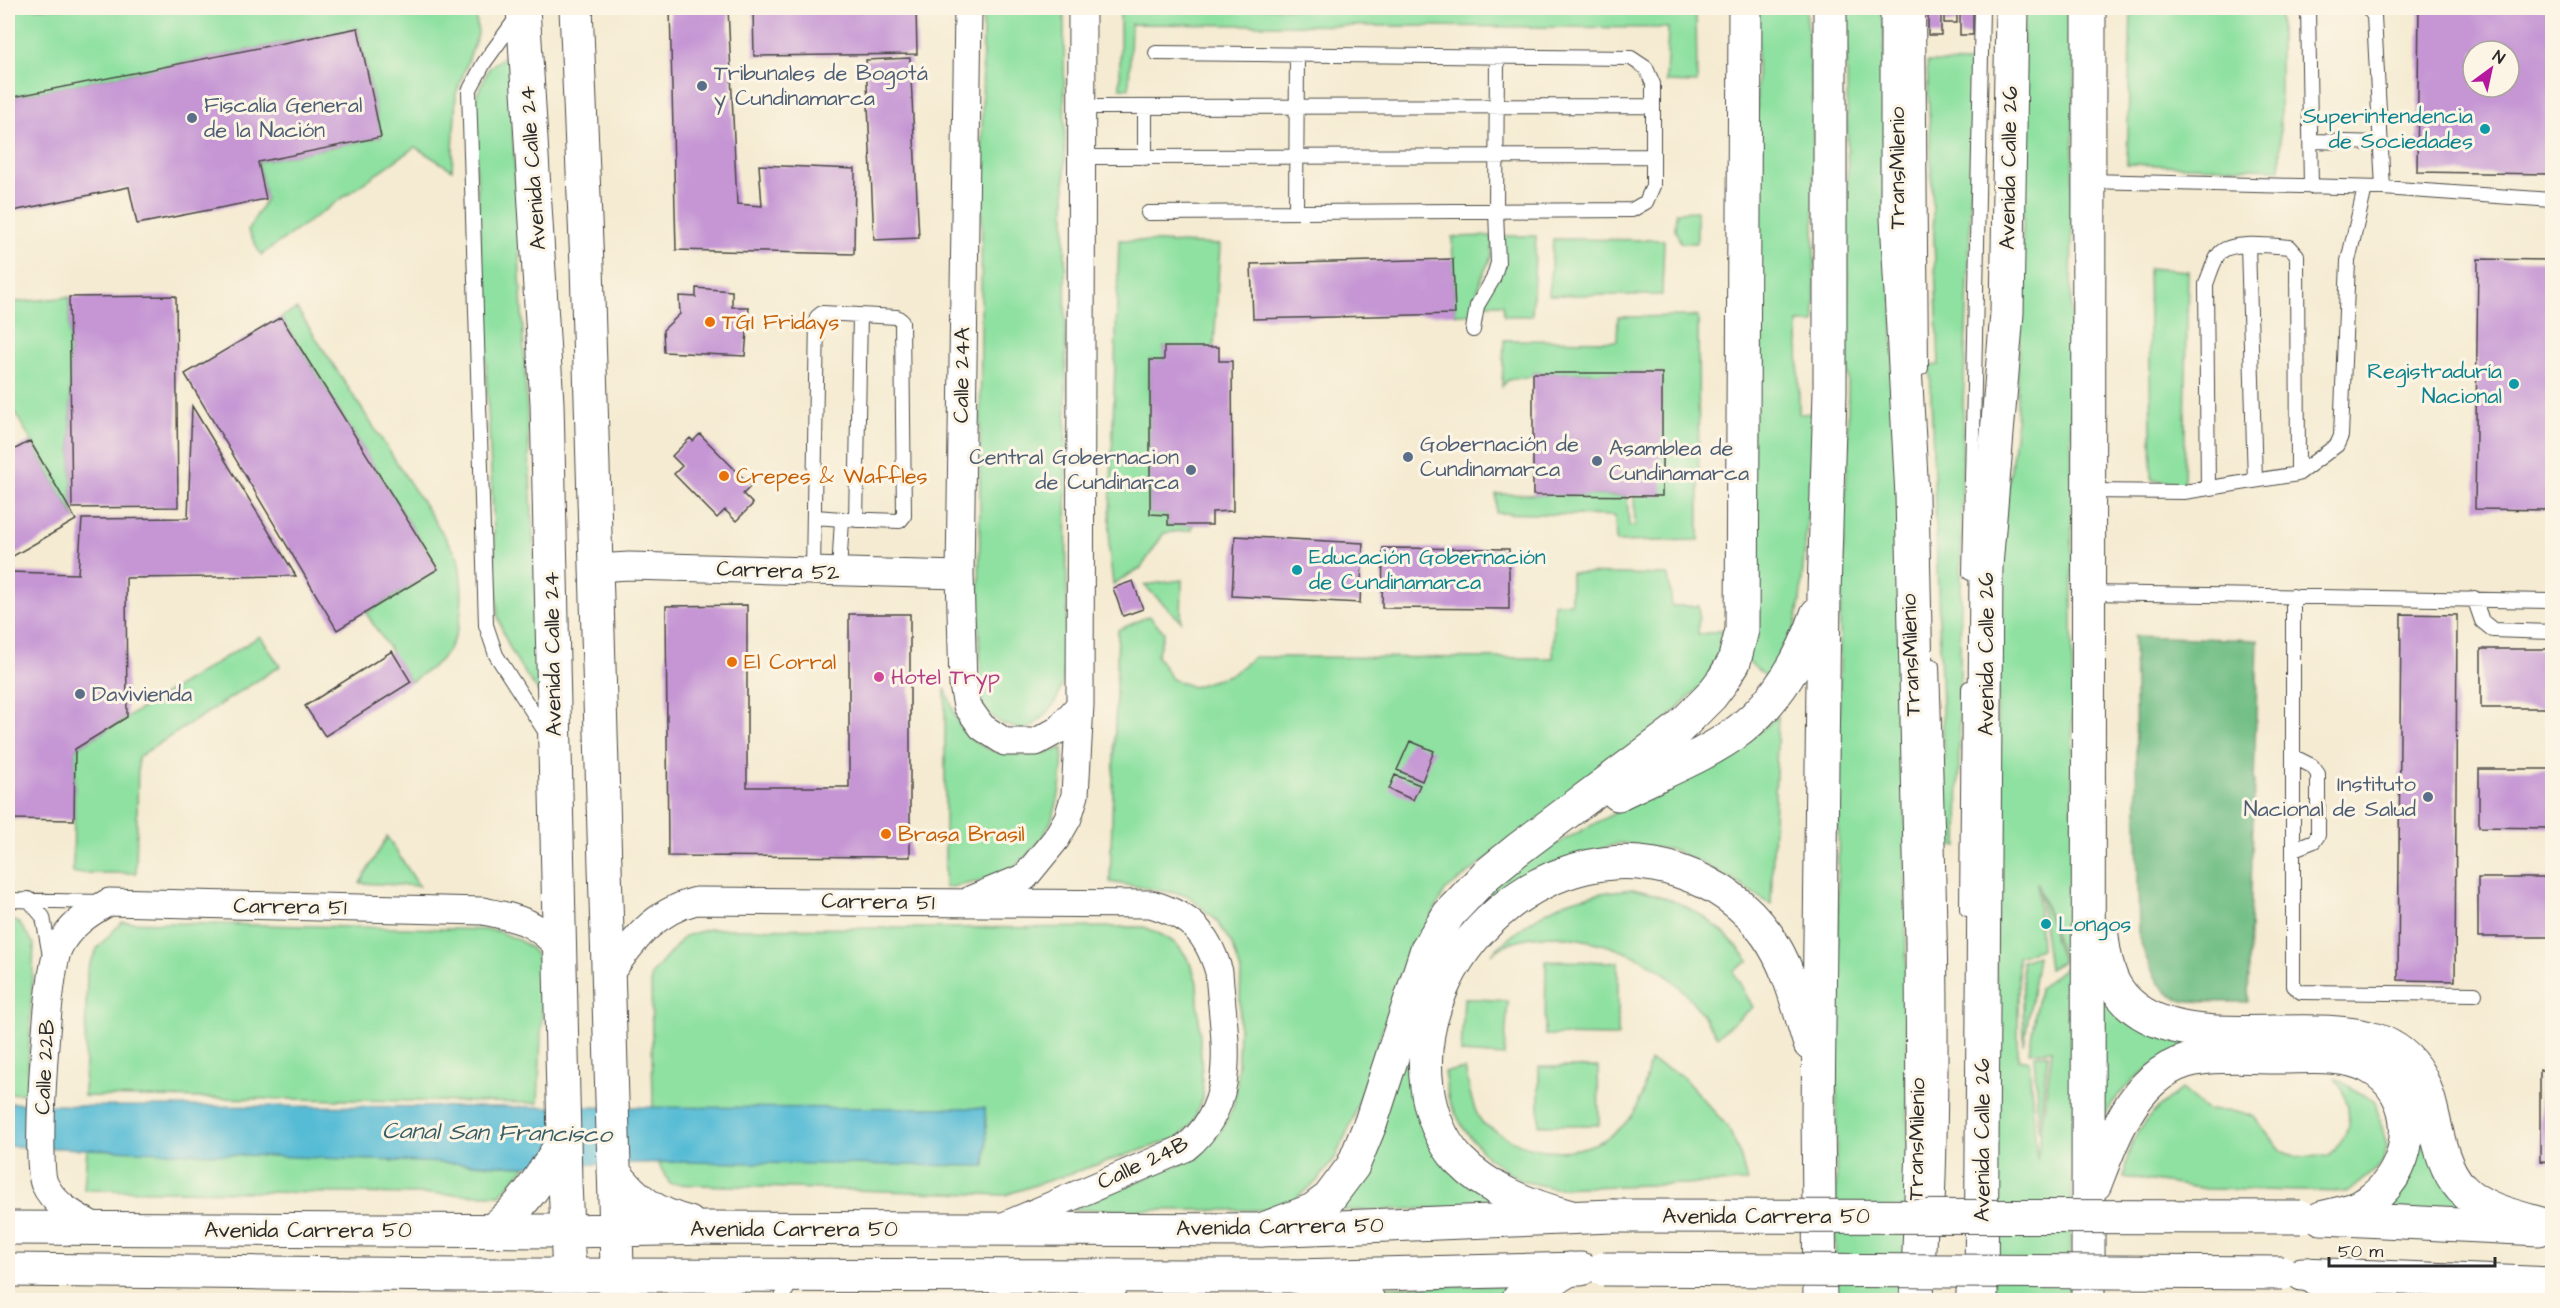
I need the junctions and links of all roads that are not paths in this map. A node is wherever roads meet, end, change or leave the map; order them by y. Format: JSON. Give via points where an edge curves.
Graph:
{"nodes":[{"id":1,"x":523,"y":8,"type":"edge"},
{"id":2,"x":576,"y":8,"type":"edge"},
{"id":3,"x":968,"y":8,"type":"edge"},
{"id":4,"x":1082,"y":8,"type":"edge"},
{"id":5,"x":1745,"y":8,"type":"edge"},
{"id":6,"x":1830,"y":8,"type":"edge"},
{"id":7,"x":1896,"y":8,"type":"edge"},
{"id":8,"x":1918,"y":8,"type":"edge"},
{"id":9,"x":1982,"y":8,"type":"edge"},
{"id":10,"x":2012,"y":8,"type":"edge"},
{"id":11,"x":2089,"y":8,"type":"edge"},
{"id":12,"x":2308,"y":8,"type":"edge"},
{"id":13,"x":2368,"y":8,"type":"edge"},
{"id":14,"x":1156,"y":53,"type":"dead end"},
{"id":15,"x":1297,"y":55,"type":"junction"},
{"id":16,"x":1497,"y":57,"type":"junction"},
{"id":17,"x":1653,"y":106,"type":"junction"},
{"id":18,"x":1082,"y":107,"type":"junction"},
{"id":19,"x":1297,"y":107,"type":"junction"},
{"id":20,"x":1497,"y":107,"type":"junction"},
{"id":21,"x":1145,"y":108,"type":"junction"},
{"id":22,"x":2312,"y":141,"type":"junction"},
{"id":23,"x":2379,"y":143,"type":"junction"},
{"id":24,"x":1496,"y":156,"type":"junction"},
{"id":25,"x":1652,"y":156,"type":"junction"},
{"id":26,"x":1082,"y":157,"type":"junction"},
{"id":27,"x":1296,"y":157,"type":"junction"},
{"id":28,"x":1146,"y":158,"type":"junction"},
{"id":29,"x":2088,"y":181,"type":"junction"},
{"id":30,"x":2311,"y":186,"type":"junction"},
{"id":31,"x":2365,"y":188,"type":"junction"},
{"id":32,"x":2383,"y":188,"type":"junction"},
{"id":33,"x":2553,"y":200,"type":"edge"},
{"id":34,"x":1496,"y":211,"type":"junction"},
{"id":35,"x":1296,"y":212,"type":"junction"},
{"id":36,"x":1148,"y":213,"type":"dead end"},
{"id":37,"x":2248,"y":245,"type":"junction"},
{"id":38,"x":860,"y":315,"type":"junction"},
{"id":39,"x":1473,"y":330,"type":"dead end"},
{"id":40,"x":1921,"y":384,"type":"dead end"},
{"id":41,"x":2298,"y":474,"type":"junction"},
{"id":42,"x":1926,"y":480,"type":"dead end"},
{"id":43,"x":2255,"y":481,"type":"junction"},
{"id":44,"x":2208,"y":488,"type":"junction"},
{"id":45,"x":2088,"y":491,"type":"junction"},
{"id":46,"x":1927,"y":504,"type":"dead end"},
{"id":47,"x":814,"y":517,"type":"junction"},
{"id":48,"x":849,"y":519,"type":"junction"},
{"id":49,"x":596,"y":568,"type":"junction"},
{"id":50,"x":826,"y":572,"type":"junction"},
{"id":51,"x":960,"y":575,"type":"junction"},
{"id":52,"x":1970,"y":588,"type":"dead end"},
{"id":53,"x":1824,"y":593,"type":"junction"},
{"id":54,"x":2088,"y":593,"type":"junction"},
{"id":55,"x":2293,"y":596,"type":"junction"},
{"id":56,"x":2474,"y":598,"type":"junction"},
{"id":57,"x":2553,"y":601,"type":"edge"},
{"id":58,"x":2553,"y":632,"type":"edge"},
{"id":59,"x":1932,"y":657,"type":"dead end"},
{"id":60,"x":1969,"y":671,"type":"dead end"},
{"id":61,"x":1080,"y":705,"type":"junction"},
{"id":62,"x":555,"y":747,"type":"junction"},
{"id":63,"x":2294,"y":757,"type":"junction"},
{"id":64,"x":1547,"y":830,"type":"junction"},
{"id":65,"x":2294,"y":849,"type":"junction"},
{"id":66,"x":2089,"y":850,"type":"junction"},
{"id":67,"x":28,"y":899,"type":"junction"},
{"id":68,"x":8,"y":900,"type":"edge"},
{"id":69,"x":109,"y":902,"type":"junction"},
{"id":70,"x":963,"y":903,"type":"junction"},
{"id":71,"x":1178,"y":912,"type":"joint"},
{"id":72,"x":1968,"y":921,"type":"dead end"},
{"id":73,"x":561,"y":950,"type":"junction"},
{"id":74,"x":51,"y":967,"type":"junction"},
{"id":75,"x":608,"y":976,"type":"junction"},
{"id":76,"x":2475,"y":994,"type":"dead end"},
{"id":77,"x":1968,"y":1016,"type":"dead end"},
{"id":78,"x":1819,"y":1074,"type":"junction"},
{"id":79,"x":614,"y":1172,"type":"junction"},
{"id":80,"x":550,"y":1184,"type":"junction"},
{"id":81,"x":2088,"y":1200,"type":"junction"},
{"id":82,"x":1571,"y":1217,"type":"junction"},
{"id":83,"x":2311,"y":1218,"type":"junction"},
{"id":84,"x":8,"y":1228,"type":"edge"},
{"id":85,"x":708,"y":1228,"type":"junction"},
{"id":86,"x":2553,"y":1228,"type":"edge"},
{"id":87,"x":99,"y":1229,"type":"junction"},
{"id":88,"x":993,"y":1230,"type":"junction"},
{"id":89,"x":1261,"y":1230,"type":"junction"},
{"id":90,"x":1936,"y":1230,"type":"dead end"},
{"id":91,"x":491,"y":1231,"type":"junction"},
{"id":92,"x":567,"y":1231,"type":"junction"},
{"id":93,"x":616,"y":1231,"type":"junction"},
{"id":94,"x":1967,"y":1233,"type":"dead end"},
{"id":95,"x":1935,"y":1253,"type":"dead end"},
{"id":96,"x":1966,"y":1256,"type":"dead end"},
{"id":97,"x":1570,"y":1269,"type":"junction"},
{"id":98,"x":8,"y":1270,"type":"edge"},
{"id":99,"x":2295,"y":1274,"type":"junction"},
{"id":100,"x":458,"y":1275,"type":"junction"},
{"id":101,"x":738,"y":1276,"type":"junction"},
{"id":102,"x":1294,"y":1276,"type":"junction"},
{"id":103,"x":2553,"y":1284,"type":"edge"},
{"id":104,"x":569,"y":1288,"type":"edge"},
{"id":105,"x":617,"y":1288,"type":"edge"},
{"id":106,"x":788,"y":1288,"type":"edge"},
{"id":107,"x":1113,"y":1288,"type":"edge"},
{"id":108,"x":1925,"y":1295,"type":"edge"},
{"id":109,"x":510,"y":1300,"type":"edge"},
{"id":110,"x":692,"y":1300,"type":"edge"},
{"id":111,"x":1368,"y":1300,"type":"edge"},
{"id":112,"x":1518,"y":1300,"type":"edge"},
{"id":113,"x":1820,"y":1300,"type":"edge"},
{"id":114,"x":1963,"y":1300,"type":"edge"},
{"id":115,"x":1982,"y":1300,"type":"edge"},
{"id":116,"x":2088,"y":1300,"type":"edge"},
{"id":117,"x":2359,"y":1300,"type":"edge"}],
"edges":[{"from":1,"to":62,"type":"main road","name":"Avenida Calle 24","via":[[547,403]]},
{"from":1,"to":62,"type":"lane","via":[[469,91],[486,625],[496,656]]},
{"from":2,"to":49,"type":"main road","name":"Avenida Calle 24"},
{"from":3,"to":51,"type":"street","name":"Calle 24A"},
{"from":4,"to":18,"type":"street"},
{"from":5,"to":64,"type":"main road","via":[[1739,646],[1734,662],[1711,696],[1677,730]]},
{"from":6,"to":53,"type":"main road","via":[[1830,392]]},
{"from":7,"to":108,"type":"main road","via":[[1897,218],[1912,496]]},
{"from":8,"to":40,"type":"lane","name":"TransMilenio"},
{"from":9,"to":52,"type":"lane"},
{"from":10,"to":115,"type":"main road","name":"Avenida Calle 26","via":[[2007,313],[1986,566]]},
{"from":11,"to":29,"type":"main road"},
{"from":12,"to":22,"type":"lane"},
{"from":13,"to":23,"type":"lane","via":[[2374,15]]},
{"from":14,"to":15,"type":"lane"},
{"from":15,"to":16,"type":"lane"},
{"from":15,"to":19,"type":"lane"},
{"from":16,"to":17,"type":"lane","via":[[1631,58],[1651,75]]},
{"from":16,"to":20,"type":"lane"},
{"from":17,"to":20,"type":"lane"},
{"from":17,"to":25,"type":"lane"},
{"from":18,"to":21,"type":"lane"},
{"from":18,"to":26,"type":"street"},
{"from":19,"to":20,"type":"lane"},
{"from":19,"to":21,"type":"lane"},
{"from":19,"to":27,"type":"lane"},
{"from":20,"to":24,"type":"lane"},
{"from":21,"to":28,"type":"lane"},
{"from":22,"to":23,"type":"lane"},
{"from":22,"to":30,"type":"lane"},
{"from":23,"to":32,"type":"lane"},
{"from":24,"to":25,"type":"lane"},
{"from":24,"to":27,"type":"lane"},
{"from":24,"to":34,"type":"lane"},
{"from":25,"to":34,"type":"lane","via":[[1651,195],[1632,210]]},
{"from":26,"to":28,"type":"lane"},
{"from":26,"to":61,"type":"street"},
{"from":27,"to":28,"type":"lane"},
{"from":27,"to":35,"type":"lane"},
{"from":29,"to":30,"type":"lane"},
{"from":29,"to":45,"type":"main road"},
{"from":30,"to":31,"type":"lane"},
{"from":31,"to":32,"type":"lane"},
{"from":31,"to":41,"type":"lane","via":[[2348,261],[2341,436],[2337,445]]},
{"from":32,"to":33,"type":"lane"},
{"from":34,"to":35,"type":"lane"},
{"from":34,"to":39,"type":"lane","via":[[1497,271],[1477,306]]},
{"from":35,"to":36,"type":"lane"},
{"from":37,"to":41,"type":"lane","via":[[2290,247],[2297,255]]},
{"from":37,"to":43,"type":"lane"},
{"from":37,"to":44,"type":"lane","via":[[2222,250],[2206,284]]},
{"from":38,"to":47,"type":"lane","via":[[822,313],[818,317]]},
{"from":38,"to":48,"type":"lane"},
{"from":38,"to":48,"type":"lane","via":[[897,317],[902,321],[904,516],[900,521]]},
{"from":41,"to":43,"type":"lane"},
{"from":42,"to":46,"type":"lane"},
{"from":43,"to":44,"type":"lane"},
{"from":44,"to":45,"type":"lane","via":[[2184,492]]},
{"from":45,"to":54,"type":"main road"},
{"from":47,"to":48,"type":"lane"},
{"from":47,"to":50,"type":"lane"},
{"from":48,"to":50,"type":"lane"},
{"from":49,"to":50,"type":"street","name":"Carrera 52"},
{"from":49,"to":75,"type":"main road","name":"Avenida Calle 24"},
{"from":50,"to":51,"type":"street","name":"Carrera 52"},
{"from":51,"to":61,"type":"street","name":"Calle 24A","via":[[963,685],[967,706],[982,728],[1005,742],[1036,742],[1058,730]]},
{"from":53,"to":64,"type":"main road","via":[[1799,658],[1775,693],[1742,728]]},
{"from":53,"to":78,"type":"main road"},
{"from":54,"to":55,"type":"lane"},
{"from":54,"to":66,"type":"main road"},
{"from":55,"to":56,"type":"lane"},
{"from":55,"to":63,"type":"lane"},
{"from":56,"to":57,"type":"lane"},
{"from":56,"to":58,"type":"lane","via":[[2482,621],[2493,630]]},
{"from":59,"to":90,"type":"lane","name":"TransMilenio","via":[[1941,1135]]},
{"from":60,"to":72,"type":"lane"},
{"from":61,"to":70,"type":"street","via":[[1075,795],[1056,839],[1024,876]]},
{"from":62,"to":73,"type":"main road","name":"Avenida Calle 24"},
{"from":63,"to":65,"type":"lane"},
{"from":63,"to":65,"type":"lane","via":[[2319,774],[2318,835],[2314,841]]},
{"from":64,"to":89,"type":"main road","via":[[1486,875],[1461,899],[1436,933],[1427,949],[1371,1122],[1343,1180],[1313,1210]]},
{"from":65,"to":76,"type":"lane","via":[[2295,990]]},
{"from":66,"to":81,"type":"main road"},
{"from":66,"to":86,"type":"main road","via":[[2108,969],[2115,987],[2137,1010],[2156,1022],[2185,1030],[2344,1034],[2388,1045],[2402,1054],[2421,1076],[2443,1157],[2462,1189],[2493,1209]]},
{"from":67,"to":68,"type":"lane","name":"Carrera 51"},
{"from":67,"to":69,"type":"lane","name":"Carrera 51"},
{"from":67,"to":74,"type":"lane","via":[[43,916]]},
{"from":69,"to":73,"type":"street","name":"Carrera 51","via":[[483,911],[542,929]]},
{"from":69,"to":74,"type":"street","name":"Calle 22B","via":[[72,929],[59,946]]},
{"from":70,"to":71,"type":"street","name":"Carrera 51","via":[[1151,904]]},
{"from":70,"to":75,"type":"street","name":"Carrera 51","via":[[696,901],[663,913],[638,934]]},
{"from":71,"to":88,"type":"street","name":"Calle 24B","via":[[1198,928],[1220,972],[1225,1079],[1214,1116],[1202,1134],[1185,1148]]},
{"from":73,"to":80,"type":"main road","name":"Avenida Calle 24","via":[[564,1140]]},
{"from":74,"to":87,"type":"street","name":"Calle 22B","via":[[42,1088],[44,1181],[52,1197],[69,1212]]},
{"from":75,"to":79,"type":"main road","name":"Avenida Calle 24"},
{"from":77,"to":94,"type":"lane"},
{"from":78,"to":82,"type":"main road","via":[[1780,956],[1742,906],[1710,884],[1663,865],[1623,861],[1586,866],[1517,897],[1474,936],[1441,986],[1429,1021],[1424,1063],[1429,1103],[1446,1143],[1468,1168],[1519,1201]]},
{"from":78,"to":113,"type":"main road"},
{"from":79,"to":85,"type":"main road","via":[[634,1196],[655,1212]]},
{"from":79,"to":93,"type":"main road","name":"Avenida Calle 24"},
{"from":80,"to":91,"type":"main road"},
{"from":80,"to":92,"type":"main road"},
{"from":81,"to":83,"type":"main road","via":[[2126,1111],[2168,1070],[2188,1061],[2216,1056],[2341,1058],[2367,1066],[2387,1080],[2405,1111],[2408,1132],[2402,1156],[2384,1190],[2357,1209]]},
{"from":81,"to":116,"type":"main road"},
{"from":82,"to":83,"type":"main road","name":"Avenida Carrera 50","bridge":true},
{"from":82,"to":89,"type":"main road","name":"Avenida Carrera 50"},
{"from":83,"to":86,"type":"main road","name":"Avenida Carrera 50"},
{"from":84,"to":87,"type":"main road","name":"Avenida Carrera 50"},
{"from":85,"to":88,"type":"main road","name":"Avenida Carrera 50"},
{"from":85,"to":93,"type":"main road","name":"Avenida Carrera 50"},
{"from":87,"to":91,"type":"main road","name":"Avenida Carrera 50"},
{"from":88,"to":89,"type":"main road","name":"Avenida Carrera 50"},
{"from":91,"to":92,"type":"main road","name":"Avenida Carrera 50"},
{"from":92,"to":93,"type":"main road","name":"Avenida Carrera 50"},
{"from":92,"to":104,"type":"main road"},
{"from":93,"to":105,"type":"main road","name":"Avenida Calle 24"},
{"from":95,"to":108,"type":"lane"},
{"from":96,"to":114,"type":"lane"},
{"from":97,"to":99,"type":"main road","name":"Avenida Carrera 50","bridge":true},
{"from":97,"to":102,"type":"main road","name":"Avenida Carrera 50"},
{"from":97,"to":112,"type":"main road"},
{"from":98,"to":100,"type":"main road","name":"Avenida Carrera 50"},
{"from":99,"to":103,"type":"main road","name":"Avenida Carrera 50"},
{"from":99,"to":117,"type":"main road"},
{"from":100,"to":104,"type":"main road","name":"Avenida Carrera 50"},
{"from":100,"to":109,"type":"main road"},
{"from":101,"to":105,"type":"main road","name":"Avenida Carrera 50"},
{"from":101,"to":106,"type":"main road","name":"Avenida Carrera 50"},
{"from":101,"to":110,"type":"main road"},
{"from":102,"to":107,"type":"main road","name":"Avenida Carrera 50"},
{"from":102,"to":111,"type":"main road"},
{"from":104,"to":105,"type":"main road","name":"Avenida Carrera 50"},
{"from":106,"to":107,"type":"main road","name":"Avenida Carrera 50"}]}
